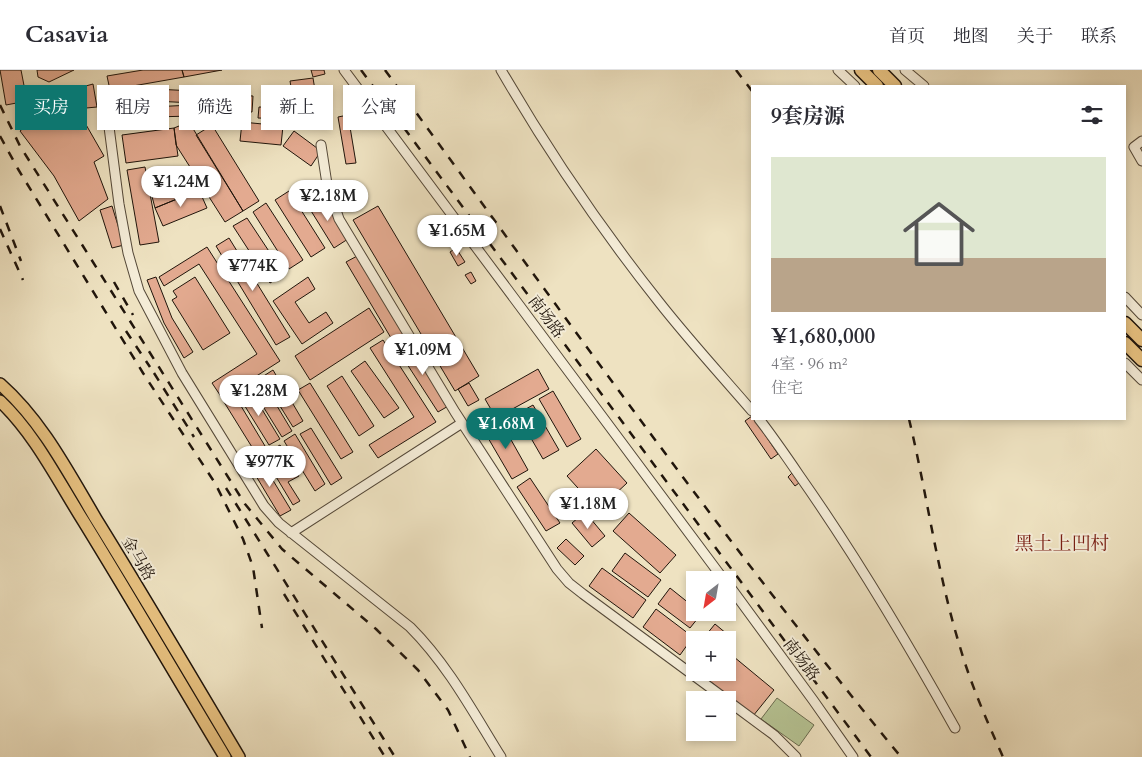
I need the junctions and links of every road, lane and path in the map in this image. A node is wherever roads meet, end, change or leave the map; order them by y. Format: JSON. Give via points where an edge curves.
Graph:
{"nodes":[{"id":1,"x":344,"y":70,"type":"edge"},
{"id":2,"x":501,"y":70,"type":"edge"},
{"id":3,"x":838,"y":70,"type":"edge"},
{"id":4,"x":861,"y":70,"type":"edge"},
{"id":5,"x":879,"y":70,"type":"edge"},
{"id":6,"x":905,"y":70,"type":"edge"},
{"id":7,"x":854,"y":85,"type":"edge"},
{"id":8,"x":876,"y":85,"type":"edge"},
{"id":9,"x":894,"y":85,"type":"edge"},
{"id":10,"x":923,"y":85,"type":"edge"},
{"id":11,"x":109,"y":130,"type":"edge"},
{"id":12,"x":1142,"y":141,"type":"edge"},
{"id":13,"x":321,"y":145,"type":"dead end"},
{"id":14,"x":1142,"y":162,"type":"edge"},
{"id":15,"x":1126,"y":298,"type":"edge"},
{"id":16,"x":1142,"y":315,"type":"edge"},
{"id":17,"x":1126,"y":324,"type":"edge"},
{"id":18,"x":1142,"y":340,"type":"edge"},
{"id":19,"x":1126,"y":344,"type":"edge"},
{"id":20,"x":1142,"y":360,"type":"edge"},
{"id":21,"x":1126,"y":364,"type":"edge"},
{"id":22,"x":1142,"y":380,"type":"edge"},
{"id":23,"x":0,"y":384,"type":"edge"},
{"id":24,"x":0,"y":401,"type":"edge"},
{"id":25,"x":751,"y":410,"type":"edge"},
{"id":26,"x":760,"y":420,"type":"edge"},
{"id":27,"x":462,"y":423,"type":"junction"},
{"id":28,"x":291,"y":533,"type":"junction"},
{"id":29,"x":717,"y":571,"type":"edge"},
{"id":30,"x":736,"y":595,"type":"edge"},
{"id":31,"x":715,"y":691,"type":"edge"},
{"id":32,"x":736,"y":707,"type":"edge"},
{"id":33,"x":955,"y":728,"type":"dead end"},
{"id":34,"x":849,"y":756,"type":"edge"},
{"id":35,"x":225,"y":757,"type":"edge"},
{"id":36,"x":239,"y":757,"type":"edge"},
{"id":37,"x":501,"y":757,"type":"edge"},
{"id":38,"x":796,"y":757,"type":"edge"}],
"edges":[{"from":1,"to":29,"type":"street","name":"南场路"},
{"from":2,"to":25,"type":"street","via":[[537,131],[607,233],[659,302]]},
{"from":3,"to":7,"type":"street"},
{"from":4,"to":8,"type":"highway"},
{"from":5,"to":9,"type":"highway"},
{"from":6,"to":10,"type":"street"},
{"from":11,"to":28,"type":"street","via":[[122,223],[139,291],[182,373],[264,506]]},
{"from":12,"to":14,"type":"street","via":[[1134,147]]},
{"from":13,"to":27,"type":"street","via":[[327,184],[339,219]]},
{"from":15,"to":16,"type":"street"},
{"from":17,"to":18,"type":"highway"},
{"from":19,"to":20,"type":"highway"},
{"from":21,"to":22,"type":"street"},
{"from":23,"to":36,"type":"main road","name":"金马路","via":[[23,406],[53,449]]},
{"from":24,"to":35,"type":"main road","name":"金马路","via":[[14,414],[48,463]]},
{"from":26,"to":33,"type":"street","via":[[873,588]]},
{"from":27,"to":28,"type":"street"},
{"from":27,"to":31,"type":"street","via":[[569,583]]},
{"from":28,"to":37,"type":"street","via":[[428,645],[456,683]]},
{"from":30,"to":34,"type":"street","name":"南场路"},
{"from":32,"to":38,"type":"street","via":[[774,735]]}]}
